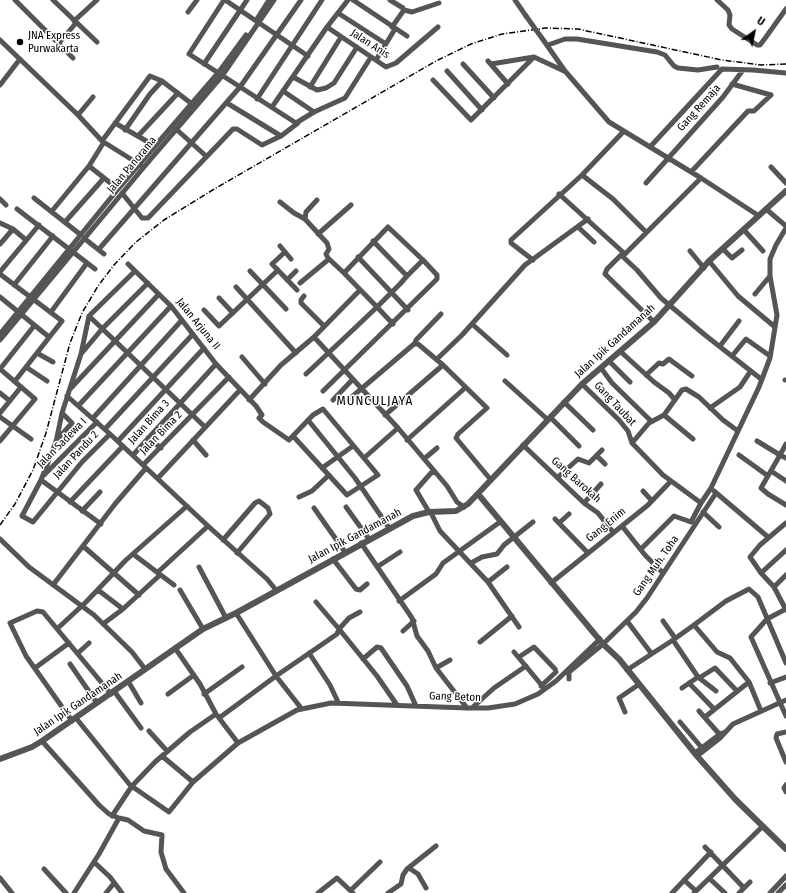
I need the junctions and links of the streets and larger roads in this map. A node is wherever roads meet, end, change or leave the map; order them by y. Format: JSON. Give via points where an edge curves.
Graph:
{"nodes":[{"id":1,"x":14,"y":0,"type":"edge"},
{"id":2,"x":53,"y":0,"type":"edge"},
{"id":3,"x":97,"y":0,"type":"edge"},
{"id":4,"x":197,"y":0,"type":"edge"},
{"id":5,"x":224,"y":0,"type":"edge"},
{"id":6,"x":247,"y":0,"type":"edge"},
{"id":7,"x":269,"y":0,"type":"edge"},
{"id":8,"x":274,"y":0,"type":"edge"},
{"id":9,"x":301,"y":0,"type":"edge"},
{"id":10,"x":322,"y":0,"type":"edge"},
{"id":11,"x":348,"y":0,"type":"edge"},
{"id":12,"x":353,"y":0,"type":"edge"},
{"id":13,"x":390,"y":0,"type":"edge"},
{"id":14,"x":515,"y":0,"type":"edge"},
{"id":15,"x":717,"y":0,"type":"edge"},
{"id":16,"x":439,"y":3,"type":"dead end"},
{"id":17,"x":786,"y":9,"type":"edge"},
{"id":18,"x":240,"y":10,"type":"junction"},
{"id":19,"x":404,"y":10,"type":"junction"},
{"id":20,"x":188,"y":12,"type":"dead end"},
{"id":21,"x":338,"y":13,"type":"junction"},
{"id":22,"x":75,"y":22,"type":"junction"},
{"id":23,"x":257,"y":22,"type":"junction"},
{"id":24,"x":327,"y":27,"type":"junction"},
{"id":25,"x":438,"y":27,"type":"dead end"},
{"id":26,"x":394,"y":28,"type":"junction"},
{"id":27,"x":276,"y":34,"type":"junction"},
{"id":28,"x":407,"y":36,"type":"dead end"},
{"id":29,"x":341,"y":37,"type":"junction"},
{"id":30,"x":97,"y":42,"type":"dead end"},
{"id":31,"x":59,"y":43,"type":"junction"},
{"id":32,"x":546,"y":43,"type":"junction"},
{"id":33,"x":1,"y":44,"type":"edge"},
{"id":34,"x":292,"y":44,"type":"junction"},
{"id":35,"x":386,"y":44,"type":"junction"},
{"id":36,"x":357,"y":47,"type":"junction"},
{"id":37,"x":308,"y":56,"type":"junction"},
{"id":38,"x":534,"y":57,"type":"junction"},
{"id":39,"x":73,"y":58,"type":"dead end"},
{"id":40,"x":374,"y":58,"type":"junction"},
{"id":41,"x":20,"y":59,"type":"junction"},
{"id":42,"x":204,"y":64,"type":"junction"},
{"id":43,"x":463,"y":64,"type":"dead end"},
{"id":44,"x":717,"y":68,"type":"dead end"},
{"id":45,"x":743,"y":70,"type":"junction"},
{"id":46,"x":447,"y":71,"type":"dead end"},
{"id":47,"x":565,"y":72,"type":"junction"},
{"id":48,"x":786,"y":74,"type":"edge"},
{"id":49,"x":220,"y":75,"type":"junction"},
{"id":50,"x":294,"y":77,"type":"junction"},
{"id":51,"x":433,"y":80,"type":"dead end"},
{"id":52,"x":162,"y":81,"type":"junction"},
{"id":53,"x":508,"y":84,"type":"junction"},
{"id":54,"x":732,"y":84,"type":"junction"},
{"id":55,"x":0,"y":86,"type":"edge"},
{"id":56,"x":240,"y":87,"type":"junction"},
{"id":57,"x":310,"y":87,"type":"junction"},
{"id":58,"x":283,"y":91,"type":"junction"},
{"id":59,"x":178,"y":93,"type":"junction"},
{"id":60,"x":93,"y":97,"type":"dead end"},
{"id":61,"x":494,"y":98,"type":"junction"},
{"id":62,"x":257,"y":99,"type":"junction"},
{"id":63,"x":227,"y":103,"type":"junction"},
{"id":64,"x":192,"y":104,"type":"junction"},
{"id":65,"x":272,"y":107,"type":"junction"},
{"id":66,"x":482,"y":110,"type":"junction"},
{"id":67,"x":314,"y":112,"type":"junction"},
{"id":68,"x":78,"y":115,"type":"junction"},
{"id":69,"x":298,"y":123,"type":"junction"},
{"id":70,"x":115,"y":124,"type":"junction"},
{"id":71,"x":176,"y":129,"type":"junction"},
{"id":72,"x":125,"y":130,"type":"junction"},
{"id":73,"x":624,"y":131,"type":"junction"},
{"id":74,"x":138,"y":136,"type":"junction"},
{"id":75,"x":281,"y":136,"type":"junction"},
{"id":76,"x":103,"y":142,"type":"junction"},
{"id":77,"x":192,"y":142,"type":"junction"},
{"id":78,"x":155,"y":146,"type":"junction"},
{"id":79,"x":650,"y":147,"type":"junction"},
{"id":80,"x":206,"y":156,"type":"junction"},
{"id":81,"x":667,"y":158,"type":"junction"},
{"id":82,"x":89,"y":166,"type":"junction"},
{"id":83,"x":142,"y":166,"type":"junction"},
{"id":84,"x":771,"y":167,"type":"dead end"},
{"id":85,"x":691,"y":172,"type":"junction"},
{"id":86,"x":582,"y":175,"type":"junction"},
{"id":87,"x":104,"y":178,"type":"junction"},
{"id":88,"x":701,"y":178,"type":"junction"},
{"id":89,"x":646,"y":183,"type":"dead end"},
{"id":90,"x":786,"y":183,"type":"edge"},
{"id":91,"x":786,"y":190,"type":"edge"},
{"id":92,"x":120,"y":191,"type":"junction"},
{"id":93,"x":559,"y":194,"type":"junction"},
{"id":94,"x":34,"y":198,"type":"dead end"},
{"id":95,"x":0,"y":199,"type":"edge"},
{"id":96,"x":317,"y":200,"type":"dead end"},
{"id":97,"x":280,"y":202,"type":"dead end"},
{"id":98,"x":6,"y":205,"type":"dead end"},
{"id":99,"x":351,"y":205,"type":"dead end"},
{"id":100,"x":135,"y":206,"type":"junction"},
{"id":101,"x":17,"y":209,"type":"dead end"},
{"id":102,"x":766,"y":209,"type":"junction"},
{"id":103,"x":52,"y":211,"type":"junction"},
{"id":104,"x":760,"y":216,"type":"junction"},
{"id":105,"x":305,"y":219,"type":"junction"},
{"id":106,"x":588,"y":219,"type":"junction"},
{"id":107,"x":65,"y":222,"type":"junction"},
{"id":108,"x":0,"y":223,"type":"edge"},
{"id":109,"x":39,"y":225,"type":"junction"},
{"id":110,"x":578,"y":227,"type":"junction"},
{"id":111,"x":786,"y":227,"type":"edge"},
{"id":112,"x":13,"y":229,"type":"junction"},
{"id":113,"x":744,"y":230,"type":"junction"},
{"id":114,"x":646,"y":232,"type":"junction"},
{"id":115,"x":318,"y":234,"type":"junction"},
{"id":116,"x":53,"y":236,"type":"junction"},
{"id":117,"x":83,"y":237,"type":"junction"},
{"id":118,"x":26,"y":240,"type":"junction"},
{"id":119,"x":373,"y":242,"type":"junction"},
{"id":120,"x":594,"y":242,"type":"dead end"},
{"id":121,"x":0,"y":244,"type":"edge"},
{"id":122,"x":280,"y":246,"type":"dead end"},
{"id":123,"x":99,"y":249,"type":"junction"},
{"id":124,"x":723,"y":249,"type":"junction"},
{"id":125,"x":742,"y":250,"type":"dead end"},
{"id":126,"x":71,"y":251,"type":"junction"},
{"id":127,"x":690,"y":251,"type":"dead end"},
{"id":128,"x":763,"y":251,"type":"dead end"},
{"id":129,"x":285,"y":252,"type":"junction"},
{"id":130,"x":104,"y":254,"type":"dead end"},
{"id":131,"x":622,"y":254,"type":"junction"},
{"id":132,"x":358,"y":257,"type":"junction"},
{"id":133,"x":291,"y":258,"type":"dead end"},
{"id":134,"x":329,"y":259,"type":"junction"},
{"id":135,"x":423,"y":260,"type":"junction"},
{"id":136,"x":533,"y":260,"type":"junction"},
{"id":137,"x":709,"y":261,"type":"junction"},
{"id":138,"x":87,"y":263,"type":"junction"},
{"id":139,"x":128,"y":264,"type":"dead end"},
{"id":140,"x":704,"y":268,"type":"junction"},
{"id":141,"x":95,"y":269,"type":"dead end"},
{"id":142,"x":278,"y":270,"type":"junction"},
{"id":143,"x":135,"y":271,"type":"junction"},
{"id":144,"x":250,"y":271,"type":"dead end"},
{"id":145,"x":296,"y":271,"type":"dead end"},
{"id":146,"x":0,"y":273,"type":"edge"},
{"id":147,"x":344,"y":273,"type":"junction"},
{"id":148,"x":407,"y":276,"type":"junction"},
{"id":149,"x":770,"y":276,"type":"junction"},
{"id":150,"x":287,"y":280,"type":"junction"},
{"id":151,"x":148,"y":283,"type":"junction"},
{"id":152,"x":300,"y":283,"type":"dead end"},
{"id":153,"x":14,"y":285,"type":"junction"},
{"id":154,"x":263,"y":285,"type":"junction"},
{"id":155,"x":236,"y":287,"type":"dead end"},
{"id":156,"x":297,"y":290,"type":"dead end"},
{"id":157,"x":360,"y":290,"type":"junction"},
{"id":158,"x":391,"y":292,"type":"junction"},
{"id":159,"x":159,"y":294,"type":"junction"},
{"id":160,"x":755,"y":294,"type":"dead end"},
{"id":161,"x":304,"y":296,"type":"dead end"},
{"id":162,"x":31,"y":297,"type":"junction"},
{"id":163,"x":219,"y":298,"type":"dead end"},
{"id":164,"x":1,"y":299,"type":"edge"},
{"id":165,"x":248,"y":299,"type":"junction"},
{"id":166,"x":670,"y":305,"type":"junction"},
{"id":167,"x":171,"y":306,"type":"junction"},
{"id":168,"x":377,"y":307,"type":"junction"},
{"id":169,"x":286,"y":309,"type":"dead end"},
{"id":170,"x":204,"y":310,"type":"dead end"},
{"id":171,"x":408,"y":310,"type":"junction"},
{"id":172,"x":51,"y":312,"type":"junction"},
{"id":173,"x":19,"y":313,"type":"junction"},
{"id":174,"x":233,"y":313,"type":"junction"},
{"id":175,"x":441,"y":314,"type":"dead end"},
{"id":176,"x":89,"y":316,"type":"junction"},
{"id":177,"x":182,"y":320,"type":"junction"},
{"id":178,"x":739,"y":321,"type":"dead end"},
{"id":179,"x":654,"y":322,"type":"junction"},
{"id":180,"x":393,"y":324,"type":"junction"},
{"id":181,"x":472,"y":324,"type":"junction"},
{"id":182,"x":34,"y":326,"type":"junction"},
{"id":183,"x":324,"y":326,"type":"junction"},
{"id":184,"x":776,"y":327,"type":"junction"},
{"id":185,"x":102,"y":329,"type":"junction"},
{"id":186,"x":0,"y":334,"type":"edge"},
{"id":187,"x":193,"y":334,"type":"junction"},
{"id":188,"x":49,"y":337,"type":"junction"},
{"id":189,"x":314,"y":337,"type":"junction"},
{"id":190,"x":0,"y":340,"type":"edge"},
{"id":191,"x":115,"y":341,"type":"junction"},
{"id":192,"x":415,"y":343,"type":"junction"},
{"id":193,"x":720,"y":346,"type":"junction"},
{"id":194,"x":204,"y":348,"type":"junction"},
{"id":195,"x":621,"y":352,"type":"junction"},
{"id":196,"x":37,"y":353,"type":"junction"},
{"id":197,"x":296,"y":353,"type":"junction"},
{"id":198,"x":328,"y":353,"type":"junction"},
{"id":199,"x":81,"y":354,"type":"junction"},
{"id":200,"x":128,"y":354,"type":"junction"},
{"id":201,"x":507,"y":355,"type":"dead end"},
{"id":202,"x":732,"y":356,"type":"junction"},
{"id":203,"x":770,"y":356,"type":"junction"},
{"id":204,"x":242,"y":357,"type":"dead end"},
{"id":205,"x":437,"y":359,"type":"junction"},
{"id":206,"x":609,"y":361,"type":"junction"},
{"id":207,"x":53,"y":362,"type":"dead end"},
{"id":208,"x":216,"y":364,"type":"junction"},
{"id":209,"x":443,"y":364,"type":"junction"},
{"id":210,"x":141,"y":365,"type":"junction"},
{"id":211,"x":26,"y":367,"type":"junction"},
{"id":212,"x":601,"y":368,"type":"junction"},
{"id":213,"x":0,"y":369,"type":"edge"},
{"id":214,"x":345,"y":370,"type":"junction"},
{"id":215,"x":750,"y":372,"type":"junction"},
{"id":216,"x":306,"y":374,"type":"dead end"},
{"id":217,"x":646,"y":375,"type":"junction"},
{"id":218,"x":229,"y":376,"type":"junction"},
{"id":219,"x":692,"y":376,"type":"dead end"},
{"id":220,"x":153,"y":377,"type":"junction"},
{"id":221,"x":353,"y":379,"type":"junction"},
{"id":222,"x":761,"y":380,"type":"junction"},
{"id":223,"x":15,"y":381,"type":"junction"},
{"id":224,"x":47,"y":381,"type":"dead end"},
{"id":225,"x":505,"y":381,"type":"dead end"},
{"id":226,"x":630,"y":382,"type":"dead end"},
{"id":227,"x":265,"y":384,"type":"junction"},
{"id":228,"x":582,"y":384,"type":"junction"},
{"id":229,"x":21,"y":387,"type":"junction"},
{"id":230,"x":465,"y":388,"type":"junction"},
{"id":231,"x":165,"y":389,"type":"junction"},
{"id":232,"x":362,"y":389,"type":"junction"},
{"id":233,"x":240,"y":390,"type":"junction"},
{"id":234,"x":324,"y":391,"type":"dead end"},
{"id":235,"x":68,"y":393,"type":"junction"},
{"id":236,"x":0,"y":394,"type":"edge"},
{"id":237,"x":249,"y":400,"type":"junction"},
{"id":238,"x":333,"y":400,"type":"dead end"},
{"id":239,"x":675,"y":400,"type":"junction"},
{"id":240,"x":10,"y":401,"type":"junction"},
{"id":241,"x":347,"y":402,"type":"dead end"},
{"id":242,"x":564,"y":402,"type":"junction"},
{"id":243,"x":180,"y":403,"type":"junction"},
{"id":244,"x":79,"y":405,"type":"junction"},
{"id":245,"x":710,"y":408,"type":"junction"},
{"id":246,"x":0,"y":413,"type":"edge"},
{"id":247,"x":62,"y":413,"type":"junction"},
{"id":248,"x":193,"y":414,"type":"junction"},
{"id":249,"x":386,"y":415,"type":"junction"},
{"id":250,"x":664,"y":415,"type":"junction"},
{"id":251,"x":0,"y":417,"type":"edge"},
{"id":252,"x":93,"y":418,"type":"junction"},
{"id":253,"x":548,"y":418,"type":"junction"},
{"id":254,"x":308,"y":420,"type":"junction"},
{"id":255,"x":97,"y":422,"type":"junction"},
{"id":256,"x":651,"y":422,"type":"junction"},
{"id":257,"x":12,"y":426,"type":"junction"},
{"id":258,"x":204,"y":427,"type":"junction"},
{"id":259,"x":398,"y":428,"type":"junction"},
{"id":260,"x":105,"y":429,"type":"junction"},
{"id":261,"x":593,"y":430,"type":"dead end"},
{"id":262,"x":738,"y":431,"type":"junction"},
{"id":263,"x":110,"y":434,"type":"junction"},
{"id":264,"x":293,"y":436,"type":"junction"},
{"id":265,"x":148,"y":438,"type":"junction"},
{"id":266,"x":31,"y":439,"type":"dead end"},
{"id":267,"x":693,"y":439,"type":"dead end"},
{"id":268,"x":193,"y":440,"type":"junction"},
{"id":269,"x":407,"y":440,"type":"junction"},
{"id":270,"x":0,"y":441,"type":"edge"},
{"id":271,"x":118,"y":441,"type":"junction"},
{"id":272,"x":757,"y":441,"type":"dead end"},
{"id":273,"x":56,"y":442,"type":"junction"},
{"id":274,"x":632,"y":443,"type":"junction"},
{"id":275,"x":786,"y":444,"type":"edge"},
{"id":276,"x":523,"y":445,"type":"junction"},
{"id":277,"x":123,"y":446,"type":"junction"},
{"id":278,"x":353,"y":446,"type":"junction"},
{"id":279,"x":579,"y":446,"type":"dead end"},
{"id":280,"x":161,"y":448,"type":"junction"},
{"id":281,"x":437,"y":448,"type":"dead end"},
{"id":282,"x":602,"y":450,"type":"dead end"},
{"id":283,"x":133,"y":455,"type":"junction"},
{"id":284,"x":206,"y":455,"type":"dead end"},
{"id":285,"x":740,"y":455,"type":"dead end"},
{"id":286,"x":780,"y":455,"type":"junction"},
{"id":287,"x":338,"y":456,"type":"junction"},
{"id":288,"x":597,"y":456,"type":"junction"},
{"id":289,"x":364,"y":458,"type":"junction"},
{"id":290,"x":786,"y":458,"type":"edge"},
{"id":291,"x":424,"y":459,"type":"junction"},
{"id":292,"x":605,"y":464,"type":"dead end"},
{"id":293,"x":145,"y":467,"type":"junction"},
{"id":294,"x":322,"y":468,"type":"junction"},
{"id":295,"x":770,"y":471,"type":"junction"},
{"id":296,"x":435,"y":472,"type":"junction"},
{"id":297,"x":329,"y":475,"type":"junction"},
{"id":298,"x":768,"y":476,"type":"junction"},
{"id":299,"x":558,"y":477,"type":"junction"},
{"id":300,"x":158,"y":478,"type":"junction"},
{"id":301,"x":41,"y":479,"type":"junction"},
{"id":302,"x":491,"y":480,"type":"junction"},
{"id":303,"x":671,"y":481,"type":"junction"},
{"id":304,"x":786,"y":481,"type":"edge"},
{"id":305,"x":601,"y":484,"type":"dead end"},
{"id":306,"x":360,"y":485,"type":"junction"},
{"id":307,"x":57,"y":491,"type":"junction"},
{"id":308,"x":643,"y":491,"type":"dead end"},
{"id":309,"x":714,"y":491,"type":"junction"},
{"id":310,"x":100,"y":492,"type":"dead end"},
{"id":311,"x":478,"y":494,"type":"junction"},
{"id":312,"x":299,"y":497,"type":"dead end"},
{"id":313,"x":652,"y":501,"type":"junction"},
{"id":314,"x":70,"y":502,"type":"junction"},
{"id":315,"x":701,"y":502,"type":"junction"},
{"id":316,"x":584,"y":503,"type":"junction"},
{"id":317,"x":786,"y":505,"type":"edge"},
{"id":318,"x":187,"y":506,"type":"junction"},
{"id":319,"x":346,"y":507,"type":"dead end"},
{"id":320,"x":464,"y":507,"type":"junction"},
{"id":321,"x":314,"y":508,"type":"dead end"},
{"id":322,"x":82,"y":511,"type":"junction"},
{"id":323,"x":703,"y":512,"type":"junction"},
{"id":324,"x":430,"y":513,"type":"junction"},
{"id":325,"x":569,"y":514,"type":"dead end"},
{"id":326,"x":500,"y":522,"type":"junction"},
{"id":327,"x":533,"y":522,"type":"dead end"},
{"id":328,"x":101,"y":524,"type":"junction"},
{"id":329,"x":785,"y":524,"type":"edge"},
{"id":330,"x":208,"y":526,"type":"junction"},
{"id":331,"x":622,"y":526,"type":"junction"},
{"id":332,"x":719,"y":527,"type":"dead end"},
{"id":333,"x":389,"y":528,"type":"junction"},
{"id":334,"x":613,"y":532,"type":"junction"},
{"id":335,"x":768,"y":537,"type":"junction"},
{"id":336,"x":513,"y":538,"type":"junction"},
{"id":337,"x":0,"y":539,"type":"edge"},
{"id":338,"x":369,"y":539,"type":"junction"},
{"id":339,"x":223,"y":540,"type":"junction"},
{"id":340,"x":361,"y":543,"type":"junction"},
{"id":341,"x":83,"y":546,"type":"junction"},
{"id":342,"x":641,"y":549,"type":"junction"},
{"id":343,"x":786,"y":550,"type":"edge"},
{"id":344,"x":459,"y":551,"type":"junction"},
{"id":345,"x":345,"y":552,"type":"junction"},
{"id":346,"x":400,"y":552,"type":"dead end"},
{"id":347,"x":237,"y":553,"type":"junction"},
{"id":348,"x":588,"y":553,"type":"junction"},
{"id":349,"x":133,"y":554,"type":"junction"},
{"id":350,"x":333,"y":559,"type":"junction"},
{"id":351,"x":471,"y":563,"type":"junction"},
{"id":352,"x":377,"y":566,"type":"junction"},
{"id":353,"x":199,"y":567,"type":"dead end"},
{"id":354,"x":507,"y":567,"type":"dead end"},
{"id":355,"x":661,"y":570,"type":"junction"},
{"id":356,"x":113,"y":572,"type":"junction"},
{"id":357,"x":761,"y":572,"type":"junction"},
{"id":358,"x":159,"y":574,"type":"junction"},
{"id":359,"x":786,"y":575,"type":"edge"},
{"id":360,"x":488,"y":582,"type":"junction"},
{"id":361,"x":551,"y":583,"type":"junction"},
{"id":362,"x":367,"y":584,"type":"dead end"},
{"id":363,"x":52,"y":585,"type":"junction"},
{"id":364,"x":174,"y":585,"type":"dead end"},
{"id":365,"x":774,"y":587,"type":"junction"},
{"id":366,"x":98,"y":590,"type":"junction"},
{"id":367,"x":180,"y":590,"type":"dead end"},
{"id":368,"x":276,"y":590,"type":"junction"},
{"id":369,"x":139,"y":595,"type":"junction"},
{"id":370,"x":399,"y":600,"type":"junction"},
{"id":371,"x":316,"y":602,"type":"dead end"},
{"id":372,"x":81,"y":606,"type":"junction"},
{"id":373,"x":123,"y":609,"type":"junction"},
{"id":374,"x":786,"y":609,"type":"edge"},
{"id":375,"x":360,"y":612,"type":"dead end"},
{"id":376,"x":236,"y":613,"type":"junction"},
{"id":377,"x":512,"y":616,"type":"junction"},
{"id":378,"x":226,"y":618,"type":"junction"},
{"id":379,"x":767,"y":619,"type":"junction"},
{"id":380,"x":414,"y":621,"type":"junction"},
{"id":381,"x":626,"y":621,"type":"junction"},
{"id":382,"x":663,"y":621,"type":"dead end"},
{"id":383,"x":103,"y":624,"type":"junction"},
{"id":384,"x":694,"y":625,"type":"junction"},
{"id":385,"x":519,"y":627,"type":"dead end"},
{"id":386,"x":58,"y":628,"type":"junction"},
{"id":387,"x":203,"y":629,"type":"junction"},
{"id":388,"x":339,"y":629,"type":"junction"},
{"id":389,"x":403,"y":631,"type":"dead end"},
{"id":390,"x":674,"y":639,"type":"junction"},
{"id":391,"x":480,"y":642,"type":"dead end"},
{"id":392,"x":601,"y":642,"type":"junction"},
{"id":393,"x":69,"y":643,"type":"junction"},
{"id":394,"x":89,"y":643,"type":"dead end"},
{"id":395,"x":175,"y":648,"type":"junction"},
{"id":396,"x":514,"y":652,"type":"dead end"},
{"id":397,"x":78,"y":653,"type":"junction"},
{"id":398,"x":651,"y":653,"type":"junction"},
{"id":399,"x":309,"y":654,"type":"junction"},
{"id":400,"x":519,"y":657,"type":"junction"},
{"id":401,"x":362,"y":659,"type":"junction"},
{"id":402,"x":450,"y":660,"type":"dead end"},
{"id":403,"x":786,"y":663,"type":"edge"},
{"id":404,"x":70,"y":664,"type":"dead end"},
{"id":405,"x":526,"y":666,"type":"junction"},
{"id":406,"x":242,"y":667,"type":"dead end"},
{"id":407,"x":35,"y":668,"type":"junction"},
{"id":408,"x":436,"y":668,"type":"junction"},
{"id":409,"x":146,"y":669,"type":"junction"},
{"id":410,"x":627,"y":670,"type":"junction"},
{"id":411,"x":194,"y":675,"type":"junction"},
{"id":412,"x":276,"y":676,"type":"junction"},
{"id":413,"x":698,"y":677,"type":"junction"},
{"id":414,"x":786,"y":677,"type":"edge"},
{"id":415,"x":569,"y":680,"type":"dead end"},
{"id":416,"x":128,"y":682,"type":"junction"},
{"id":417,"x":749,"y":682,"type":"junction"},
{"id":418,"x":689,"y":683,"type":"junction"},
{"id":419,"x":770,"y":683,"type":"junction"},
{"id":420,"x":638,"y":685,"type":"junction"},
{"id":421,"x":543,"y":688,"type":"junction"},
{"id":422,"x":682,"y":688,"type":"dead end"},
{"id":423,"x":716,"y":691,"type":"dead end"},
{"id":424,"x":737,"y":691,"type":"junction"},
{"id":425,"x":112,"y":692,"type":"junction"},
{"id":426,"x":168,"y":694,"type":"dead end"},
{"id":427,"x":204,"y":694,"type":"junction"},
{"id":428,"x":786,"y":700,"type":"edge"},
{"id":429,"x":338,"y":702,"type":"junction"},
{"id":430,"x":141,"y":703,"type":"dead end"},
{"id":431,"x":780,"y":703,"type":"junction"},
{"id":432,"x":97,"y":704,"type":"junction"},
{"id":433,"x":397,"y":705,"type":"junction"},
{"id":434,"x":416,"y":706,"type":"junction"},
{"id":435,"x":473,"y":707,"type":"junction"},
{"id":436,"x":301,"y":708,"type":"junction"},
{"id":437,"x":467,"y":708,"type":"junction"},
{"id":438,"x":714,"y":709,"type":"junction"},
{"id":439,"x":699,"y":711,"type":"dead end"},
{"id":440,"x":760,"y":711,"type":"junction"},
{"id":441,"x":625,"y":712,"type":"dead end"},
{"id":442,"x":218,"y":716,"type":"junction"},
{"id":443,"x":786,"y":716,"type":"edge"},
{"id":444,"x":705,"y":717,"type":"junction"},
{"id":445,"x":74,"y":720,"type":"junction"},
{"id":446,"x":680,"y":722,"type":"dead end"},
{"id":447,"x":141,"y":728,"type":"dead end"},
{"id":448,"x":149,"y":731,"type":"dead end"},
{"id":449,"x":786,"y":732,"type":"edge"},
{"id":450,"x":722,"y":734,"type":"junction"},
{"id":451,"x":42,"y":741,"type":"junction"},
{"id":452,"x":238,"y":743,"type":"junction"},
{"id":453,"x":702,"y":748,"type":"junction"},
{"id":454,"x":167,"y":751,"type":"junction"},
{"id":455,"x":162,"y":756,"type":"junction"},
{"id":456,"x":697,"y":756,"type":"junction"},
{"id":457,"x":0,"y":759,"type":"edge"},
{"id":458,"x":786,"y":762,"type":"edge"},
{"id":459,"x":193,"y":782,"type":"junction"},
{"id":460,"x":786,"y":785,"type":"edge"},
{"id":461,"x":132,"y":786,"type":"junction"},
{"id":462,"x":786,"y":792,"type":"edge"},
{"id":463,"x":112,"y":816,"type":"junction"},
{"id":464,"x":119,"y":818,"type":"junction"},
{"id":465,"x":763,"y":826,"type":"junction"},
{"id":466,"x":436,"y":846,"type":"dead end"},
{"id":467,"x":705,"y":847,"type":"dead end"},
{"id":468,"x":786,"y":849,"type":"edge"},
{"id":469,"x":711,"y":852,"type":"junction"},
{"id":470,"x":94,"y":862,"type":"junction"},
{"id":471,"x":380,"y":862,"type":"dead end"},
{"id":472,"x":722,"y":866,"type":"junction"},
{"id":473,"x":410,"y":868,"type":"junction"},
{"id":474,"x":44,"y":869,"type":"dead end"},
{"id":475,"x":786,"y":876,"type":"edge"},
{"id":476,"x":0,"y":878,"type":"edge"},
{"id":477,"x":710,"y":879,"type":"junction"},
{"id":478,"x":684,"y":880,"type":"junction"},
{"id":479,"x":750,"y":882,"type":"dead end"},
{"id":480,"x":114,"y":883,"type":"junction"},
{"id":481,"x":786,"y":885,"type":"edge"},
{"id":482,"x":426,"y":888,"type":"dead end"},
{"id":483,"x":744,"y":888,"type":"junction"},
{"id":484,"x":352,"y":892,"type":"edge"},
{"id":485,"x":695,"y":892,"type":"edge"},
{"id":486,"x":12,"y":893,"type":"edge"},
{"id":487,"x":66,"y":893,"type":"edge"},
{"id":488,"x":74,"y":893,"type":"edge"},
{"id":489,"x":106,"y":893,"type":"edge"},
{"id":490,"x":122,"y":893,"type":"edge"},
{"id":491,"x":184,"y":893,"type":"edge"},
{"id":492,"x":318,"y":893,"type":"edge"},
{"id":493,"x":388,"y":893,"type":"edge"},
{"id":494,"x":672,"y":893,"type":"edge"},
{"id":495,"x":725,"y":893,"type":"edge"},
{"id":496,"x":739,"y":893,"type":"edge"},
{"id":497,"x":770,"y":893,"type":"edge"},
{"id":498,"x":778,"y":893,"type":"edge"}],
"edges":[{"from":1,"to":31,"type":"street"},
{"from":2,"to":22,"type":"street"},
{"from":3,"to":22,"type":"street"},
{"from":4,"to":20,"type":"street"},
{"from":5,"to":18,"type":"street"},
{"from":5,"to":42,"type":"street","via":[[189,54]]},
{"from":6,"to":18,"type":"street"},
{"from":7,"to":23,"type":"street"},
{"from":8,"to":23,"type":"street","name":"Jalan Panorama"},
{"from":9,"to":27,"type":"street"},
{"from":10,"to":34,"type":"street"},
{"from":11,"to":21,"type":"street"},
{"from":12,"to":26,"type":"street"},
{"from":13,"to":19,"type":"street"},
{"from":14,"to":32,"type":"street","bridge":true},
{"from":15,"to":17,"type":"street","via":[[728,10],[728,25],[757,45],[766,38]]},
{"from":16,"to":19,"type":"street","via":[[412,12]]},
{"from":18,"to":23,"type":"street"},
{"from":18,"to":42,"type":"street"},
{"from":19,"to":26,"type":"street"},
{"from":21,"to":24,"type":"street"},
{"from":21,"to":35,"type":"street"},
{"from":22,"to":30,"type":"street"},
{"from":22,"to":31,"type":"street"},
{"from":23,"to":27,"type":"street"},
{"from":23,"to":49,"type":"street","name":"Jalan Panorama"},
{"from":24,"to":29,"type":"street","name":"Jalan Anis"},
{"from":24,"to":37,"type":"street"},
{"from":25,"to":40,"type":"street","name":"Jalan Anis","via":[[393,65],[386,67]]},
{"from":26,"to":28,"type":"street"},
{"from":26,"to":35,"type":"street"},
{"from":27,"to":34,"type":"street"},
{"from":27,"to":56,"type":"street"},
{"from":29,"to":36,"type":"street","name":"Jalan Anis"},
{"from":29,"to":57,"type":"street"},
{"from":31,"to":39,"type":"street"},
{"from":32,"to":44,"type":"street","via":[[577,39],[658,52],[678,68]]},
{"from":32,"to":47,"type":"street"},
{"from":33,"to":41,"type":"street"},
{"from":34,"to":37,"type":"street"},
{"from":34,"to":62,"type":"street"},
{"from":35,"to":40,"type":"street"},
{"from":36,"to":40,"type":"street","name":"Jalan Anis"},
{"from":36,"to":57,"type":"street","via":[[334,83],[318,90]]},
{"from":37,"to":50,"type":"street"},
{"from":38,"to":47,"type":"street"},
{"from":38,"to":53,"type":"street"},
{"from":38,"to":53,"type":"street","via":[[490,62]]},
{"from":40,"to":67,"type":"street","via":[[345,98]]},
{"from":41,"to":55,"type":"street"},
{"from":41,"to":68,"type":"street"},
{"from":42,"to":49,"type":"street"},
{"from":43,"to":61,"type":"street"},
{"from":45,"to":48,"type":"street"},
{"from":45,"to":54,"type":"street","name":"Gang Remaja"},
{"from":45,"to":79,"type":"street","via":[[722,69]]},
{"from":46,"to":66,"type":"street"},
{"from":47,"to":73,"type":"street","via":[[609,122]]},
{"from":49,"to":56,"type":"street"},
{"from":49,"to":64,"type":"street"},
{"from":49,"to":71,"type":"street","name":"Jalan Panorama"},
{"from":50,"to":57,"type":"street"},
{"from":50,"to":58,"type":"street"},
{"from":51,"to":66,"type":"street","via":[[469,120]]},
{"from":52,"to":59,"type":"street"},
{"from":52,"to":70,"type":"street","via":[[152,76],[148,77]]},
{"from":52,"to":72,"type":"street"},
{"from":53,"to":61,"type":"street"},
{"from":54,"to":81,"type":"street","name":"Gang Remaja"},
{"from":54,"to":85,"type":"street","via":[[771,95],[754,112],[748,111]]},
{"from":56,"to":62,"type":"street"},
{"from":56,"to":63,"type":"street"},
{"from":58,"to":65,"type":"street"},
{"from":58,"to":67,"type":"street"},
{"from":59,"to":64,"type":"street"},
{"from":59,"to":74,"type":"street"},
{"from":60,"to":68,"type":"street"},
{"from":61,"to":66,"type":"street"},
{"from":62,"to":65,"type":"street"},
{"from":63,"to":75,"type":"street"},
{"from":63,"to":77,"type":"street"},
{"from":64,"to":78,"type":"street"},
{"from":65,"to":69,"type":"street"},
{"from":67,"to":69,"type":"street"},
{"from":68,"to":76,"type":"street"},
{"from":69,"to":75,"type":"street"},
{"from":70,"to":72,"type":"street"},
{"from":70,"to":76,"type":"street"},
{"from":71,"to":77,"type":"street"},
{"from":71,"to":83,"type":"street","name":"Jalan Panorama"},
{"from":72,"to":74,"type":"street"},
{"from":73,"to":79,"type":"street"},
{"from":73,"to":86,"type":"street"},
{"from":74,"to":78,"type":"street"},
{"from":75,"to":80,"type":"street","via":[[262,145],[234,128]]},
{"from":76,"to":82,"type":"street"},
{"from":76,"to":83,"type":"street"},
{"from":77,"to":80,"type":"street"},
{"from":77,"to":100,"type":"street"},
{"from":78,"to":83,"type":"street"},
{"from":79,"to":81,"type":"street"},
{"from":80,"to":100,"type":"street","via":[[148,218],[142,218]]},
{"from":81,"to":85,"type":"street"},
{"from":81,"to":89,"type":"street","name":"Gang Remaja"},
{"from":82,"to":87,"type":"street"},
{"from":82,"to":103,"type":"street"},
{"from":83,"to":92,"type":"street","name":"Jalan Panorama"},
{"from":84,"to":90,"type":"street"},
{"from":85,"to":88,"type":"street"},
{"from":86,"to":93,"type":"street"},
{"from":86,"to":114,"type":"street","via":[[613,199]]},
{"from":87,"to":92,"type":"street"},
{"from":87,"to":107,"type":"street"},
{"from":88,"to":104,"type":"street"},
{"from":88,"to":114,"type":"street"},
{"from":91,"to":102,"type":"street","name":"Jalan Ipik Gandamanah"},
{"from":92,"to":100,"type":"street"},
{"from":92,"to":117,"type":"street","name":"Jalan Panorama"},
{"from":93,"to":106,"type":"street"},
{"from":93,"to":136,"type":"street","via":[[511,240],[511,243]]},
{"from":94,"to":103,"type":"street"},
{"from":95,"to":98,"type":"street"},
{"from":96,"to":105,"type":"street","via":[[306,212]]},
{"from":97,"to":105,"type":"street"},
{"from":99,"to":115,"type":"street"},
{"from":100,"to":123,"type":"street"},
{"from":101,"to":109,"type":"street"},
{"from":102,"to":104,"type":"street","name":"Jalan Ipik Gandamanah"},
{"from":102,"to":111,"type":"street"},
{"from":103,"to":107,"type":"street"},
{"from":104,"to":113,"type":"street","name":"Jalan Ipik Gandamanah"},
{"from":105,"to":115,"type":"street"},
{"from":106,"to":110,"type":"street"},
{"from":106,"to":131,"type":"street"},
{"from":107,"to":117,"type":"street"},
{"from":108,"to":112,"type":"street"},
{"from":109,"to":116,"type":"street"},
{"from":109,"to":118,"type":"street"},
{"from":110,"to":120,"type":"street"},
{"from":110,"to":136,"type":"street"},
{"from":111,"to":149,"type":"street","via":[[771,254]]},
{"from":112,"to":118,"type":"street"},
{"from":112,"to":121,"type":"street"},
{"from":113,"to":124,"type":"street","name":"Jalan Ipik Gandamanah"},
{"from":113,"to":128,"type":"street"},
{"from":114,"to":131,"type":"street"},
{"from":115,"to":134,"type":"street","via":[[328,246],[326,254]]},
{"from":116,"to":126,"type":"street"},
{"from":116,"to":153,"type":"street"},
{"from":117,"to":123,"type":"street"},
{"from":117,"to":126,"type":"street","name":"Jalan Panorama"},
{"from":118,"to":146,"type":"street"},
{"from":119,"to":132,"type":"street"},
{"from":119,"to":135,"type":"street","via":[[388,227]]},
{"from":119,"to":148,"type":"street"},
{"from":122,"to":129,"type":"street"},
{"from":123,"to":130,"type":"street"},
{"from":124,"to":125,"type":"street","via":[[732,258]]},
{"from":124,"to":137,"type":"street","name":"Jalan Ipik Gandamanah"},
{"from":126,"to":138,"type":"street"},
{"from":126,"to":162,"type":"street","name":"Jalan Panorama"},
{"from":127,"to":140,"type":"street"},
{"from":129,"to":133,"type":"street"},
{"from":129,"to":142,"type":"street","via":[[272,264]]},
{"from":131,"to":166,"type":"street"},
{"from":131,"to":179,"type":"street","via":[[605,274]]},
{"from":132,"to":147,"type":"street"},
{"from":132,"to":158,"type":"street"},
{"from":134,"to":147,"type":"street"},
{"from":134,"to":152,"type":"street"},
{"from":135,"to":148,"type":"street"},
{"from":135,"to":171,"type":"street","via":[[438,277]]},
{"from":136,"to":181,"type":"street","via":[[525,265]]},
{"from":137,"to":140,"type":"street","name":"Jalan Ipik Gandamanah"},
{"from":137,"to":184,"type":"street","via":[[738,296]]},
{"from":138,"to":141,"type":"street"},
{"from":138,"to":172,"type":"street"},
{"from":139,"to":143,"type":"street","name":"Jalan Arjuna II"},
{"from":140,"to":166,"type":"street","name":"Jalan Ipik Gandamanah"},
{"from":142,"to":150,"type":"street"},
{"from":142,"to":154,"type":"street"},
{"from":143,"to":151,"type":"street","name":"Jalan Arjuna II"},
{"from":143,"to":176,"type":"street"},
{"from":144,"to":154,"type":"street"},
{"from":145,"to":150,"type":"street"},
{"from":146,"to":153,"type":"street"},
{"from":147,"to":157,"type":"street"},
{"from":148,"to":158,"type":"street"},
{"from":149,"to":160,"type":"street"},
{"from":149,"to":184,"type":"street","via":[[777,312]]},
{"from":150,"to":156,"type":"street"},
{"from":151,"to":159,"type":"street","name":"Jalan Arjuna II"},
{"from":151,"to":185,"type":"street"},
{"from":153,"to":162,"type":"street"},
{"from":154,"to":165,"type":"street"},
{"from":154,"to":169,"type":"street"},
{"from":155,"to":165,"type":"street"},
{"from":157,"to":168,"type":"street"},
{"from":157,"to":183,"type":"street"},
{"from":158,"to":168,"type":"street"},
{"from":158,"to":171,"type":"street"},
{"from":159,"to":167,"type":"street","name":"Jalan Arjuna II"},
{"from":159,"to":191,"type":"street"},
{"from":161,"to":183,"type":"street","via":[[302,303]]},
{"from":162,"to":172,"type":"street"},
{"from":162,"to":173,"type":"street","name":"Jalan Panorama"},
{"from":163,"to":174,"type":"street"},
{"from":164,"to":173,"type":"street"},
{"from":165,"to":174,"type":"street"},
{"from":165,"to":197,"type":"street"},
{"from":166,"to":179,"type":"street","name":"Jalan Ipik Gandamanah"},
{"from":166,"to":193,"type":"street"},
{"from":167,"to":177,"type":"street","name":"Jalan Arjuna II"},
{"from":167,"to":200,"type":"street"},
{"from":168,"to":180,"type":"street"},
{"from":168,"to":198,"type":"street"},
{"from":170,"to":174,"type":"street","via":[[219,326]]},
{"from":171,"to":180,"type":"street"},
{"from":172,"to":188,"type":"street","via":[[62,321]]},
{"from":173,"to":182,"type":"street"},
{"from":173,"to":186,"type":"street"},
{"from":173,"to":190,"type":"street"},
{"from":175,"to":192,"type":"street"},
{"from":176,"to":185,"type":"street"},
{"from":176,"to":199,"type":"street"},
{"from":177,"to":187,"type":"street","name":"Jalan Arjuna II"},
{"from":177,"to":210,"type":"street"},
{"from":178,"to":193,"type":"street"},
{"from":179,"to":195,"type":"street","name":"Jalan Ipik Gandamanah"},
{"from":180,"to":214,"type":"street"},
{"from":181,"to":201,"type":"street"},
{"from":181,"to":205,"type":"street"},
{"from":182,"to":188,"type":"street"},
{"from":182,"to":213,"type":"street"},
{"from":183,"to":189,"type":"street"},
{"from":184,"to":203,"type":"street"},
{"from":185,"to":191,"type":"street"},
{"from":185,"to":199,"type":"street"},
{"from":187,"to":194,"type":"street","name":"Jalan Arjuna II"},
{"from":187,"to":220,"type":"street"},
{"from":188,"to":196,"type":"street"},
{"from":189,"to":197,"type":"street"},
{"from":189,"to":198,"type":"street"},
{"from":191,"to":200,"type":"street"},
{"from":191,"to":235,"type":"street"},
{"from":192,"to":205,"type":"street"},
{"from":192,"to":232,"type":"street"},
{"from":193,"to":202,"type":"street"},
{"from":194,"to":208,"type":"street","name":"Jalan Arjuna II"},
{"from":194,"to":231,"type":"street"},
{"from":195,"to":206,"type":"street","name":"Jalan Ipik Gandamanah"},
{"from":195,"to":217,"type":"street"},
{"from":196,"to":207,"type":"street"},
{"from":196,"to":211,"type":"street"},
{"from":197,"to":227,"type":"street"},
{"from":198,"to":214,"type":"street"},
{"from":198,"to":216,"type":"street"},
{"from":199,"to":235,"type":"street"},
{"from":200,"to":210,"type":"street"},
{"from":200,"to":244,"type":"street"},
{"from":202,"to":203,"type":"street","via":[[746,339]]},
{"from":202,"to":215,"type":"street"},
{"from":203,"to":222,"type":"street"},
{"from":204,"to":227,"type":"street"},
{"from":205,"to":209,"type":"street"},
{"from":206,"to":212,"type":"street","name":"Jalan Ipik Gandamanah"},
{"from":206,"to":226,"type":"street"},
{"from":208,"to":218,"type":"street","name":"Jalan Arjuna II"},
{"from":208,"to":243,"type":"street","name":"Jalan Bima 3"},
{"from":209,"to":230,"type":"street"},
{"from":209,"to":249,"type":"street"},
{"from":210,"to":220,"type":"street"},
{"from":210,"to":252,"type":"street"},
{"from":211,"to":223,"type":"street"},
{"from":211,"to":224,"type":"street"},
{"from":212,"to":228,"type":"street","name":"Jalan Ipik Gandamanah"},
{"from":212,"to":256,"type":"street","via":[[612,383]]},
{"from":213,"to":223,"type":"street"},
{"from":214,"to":221,"type":"street"},
{"from":214,"to":234,"type":"street"},
{"from":215,"to":222,"type":"street"},
{"from":215,"to":245,"type":"street","via":[[740,387]]},
{"from":217,"to":219,"type":"street","via":[[658,363],[663,364],[669,359]]},
{"from":217,"to":239,"type":"street"},
{"from":218,"to":233,"type":"street","name":"Jalan Arjuna II"},
{"from":218,"to":248,"type":"street","name":"Jalan Bima 2"},
{"from":220,"to":231,"type":"street"},
{"from":220,"to":260,"type":"street"},
{"from":221,"to":232,"type":"street"},
{"from":221,"to":238,"type":"street"},
{"from":222,"to":262,"type":"street"},
{"from":223,"to":229,"type":"street"},
{"from":225,"to":253,"type":"street"},
{"from":227,"to":237,"type":"street"},
{"from":228,"to":242,"type":"street","name":"Jalan Ipik Gandamanah"},
{"from":228,"to":274,"type":"street","name":"Gang Taubat","via":[[622,424]]},
{"from":229,"to":240,"type":"street"},
{"from":229,"to":257,"type":"street","via":[[35,399]]},
{"from":230,"to":269,"type":"street"},
{"from":230,"to":302,"type":"street","via":[[487,409],[458,434],[457,439]]},
{"from":231,"to":243,"type":"street"},
{"from":231,"to":271,"type":"street"},
{"from":232,"to":241,"type":"street"},
{"from":232,"to":249,"type":"street"},
{"from":233,"to":237,"type":"street","name":"Jalan Arjuna II"},
{"from":233,"to":258,"type":"street"},
{"from":235,"to":244,"type":"street"},
{"from":235,"to":247,"type":"street"},
{"from":236,"to":240,"type":"street"},
{"from":237,"to":264,"type":"street","name":"Jalan Arjuna II","via":[[262,415],[259,418],[263,422],[288,440]]},
{"from":239,"to":245,"type":"street","via":[[682,390],[686,389]]},
{"from":239,"to":250,"type":"street"},
{"from":240,"to":246,"type":"street"},
{"from":242,"to":253,"type":"street","name":"Jalan Ipik Gandamanah"},
{"from":242,"to":261,"type":"street"},
{"from":243,"to":248,"type":"street"},
{"from":243,"to":265,"type":"street","name":"Jalan Bima 3"},
{"from":244,"to":252,"type":"street"},
{"from":245,"to":262,"type":"street"},
{"from":247,"to":273,"type":"street"},
{"from":247,"to":273,"type":"street","via":[[72,423]]},
{"from":248,"to":258,"type":"street"},
{"from":248,"to":280,"type":"street","name":"Jalan Bima 2"},
{"from":249,"to":259,"type":"street"},
{"from":250,"to":256,"type":"street"},
{"from":250,"to":267,"type":"street"},
{"from":251,"to":257,"type":"street"},
{"from":252,"to":255,"type":"street"},
{"from":253,"to":276,"type":"street","name":"Jalan Ipik Gandamanah"},
{"from":253,"to":279,"type":"street"},
{"from":254,"to":264,"type":"street"},
{"from":254,"to":278,"type":"street","via":[[323,409]]},
{"from":254,"to":287,"type":"street"},
{"from":255,"to":260,"type":"street"},
{"from":255,"to":301,"type":"street","name":"Jalan Sadewa I"},
{"from":256,"to":274,"type":"street"},
{"from":257,"to":266,"type":"street"},
{"from":257,"to":270,"type":"street"},
{"from":258,"to":268,"type":"street"},
{"from":259,"to":269,"type":"street"},
{"from":259,"to":289,"type":"street"},
{"from":260,"to":263,"type":"street"},
{"from":262,"to":309,"type":"street"},
{"from":263,"to":271,"type":"street"},
{"from":263,"to":307,"type":"street","name":"Jalan Pandu 2"},
{"from":264,"to":294,"type":"street"},
{"from":265,"to":280,"type":"street"},
{"from":265,"to":283,"type":"street","name":"Jalan Bima 3"},
{"from":268,"to":284,"type":"street"},
{"from":268,"to":300,"type":"street"},
{"from":269,"to":291,"type":"street"},
{"from":271,"to":277,"type":"street"},
{"from":272,"to":286,"type":"street"},
{"from":273,"to":301,"type":"street"},
{"from":274,"to":303,"type":"street","name":"Gang Taubat"},
{"from":275,"to":286,"type":"street"},
{"from":276,"to":299,"type":"street","name":"Gang Barokah"},
{"from":276,"to":302,"type":"street","name":"Jalan Ipik Gandamanah"},
{"from":277,"to":283,"type":"street"},
{"from":277,"to":314,"type":"street"},
{"from":278,"to":287,"type":"street"},
{"from":278,"to":289,"type":"street"},
{"from":280,"to":293,"type":"street","name":"Jalan Bima 2"},
{"from":281,"to":291,"type":"street"},
{"from":282,"to":288,"type":"street"},
{"from":283,"to":293,"type":"street"},
{"from":285,"to":298,"type":"street"},
{"from":286,"to":290,"type":"street"},
{"from":286,"to":295,"type":"street"},
{"from":287,"to":294,"type":"street"},
{"from":287,"to":306,"type":"street"},
{"from":288,"to":292,"type":"street"},
{"from":288,"to":299,"type":"street","via":[[587,464],[578,459]]},
{"from":289,"to":306,"type":"street","via":[[378,475]]},
{"from":291,"to":296,"type":"street"},
{"from":293,"to":300,"type":"street"},
{"from":293,"to":328,"type":"street","name":"Jalan Bima 2"},
{"from":294,"to":297,"type":"street"},
{"from":295,"to":298,"type":"street"},
{"from":295,"to":304,"type":"street"},
{"from":296,"to":320,"type":"street","via":[[457,502]]},
{"from":296,"to":324,"type":"street","via":[[431,473],[416,490]]},
{"from":297,"to":306,"type":"street","via":[[347,495]]},
{"from":297,"to":312,"type":"street","via":[[312,491]]},
{"from":298,"to":317,"type":"street","via":[[762,489]]},
{"from":299,"to":316,"type":"street","name":"Gang Barokah"},
{"from":300,"to":318,"type":"street"},
{"from":301,"to":307,"type":"street"},
{"from":301,"to":307,"type":"street","name":"Jalan Pandu 2","via":[[22,516],[33,522]]},
{"from":302,"to":311,"type":"street","name":"Jalan Ipik Gandamanah"},
{"from":303,"to":313,"type":"street","name":"Gang Enim"},
{"from":303,"to":315,"type":"street","name":"Gang Taubat"},
{"from":305,"to":316,"type":"street"},
{"from":306,"to":333,"type":"street"},
{"from":307,"to":314,"type":"street"},
{"from":308,"to":313,"type":"street"},
{"from":309,"to":315,"type":"street"},
{"from":309,"to":323,"type":"street","name":"Gang Muh. Toha"},
{"from":309,"to":335,"type":"street"},
{"from":310,"to":322,"type":"street"},
{"from":311,"to":320,"type":"street","name":"Jalan Ipik Gandamanah"},
{"from":311,"to":326,"type":"street"},
{"from":313,"to":331,"type":"street","name":"Gang Enim"},
{"from":314,"to":322,"type":"street"},
{"from":315,"to":342,"type":"street","via":[[691,522],[674,516]]},
{"from":316,"to":334,"type":"street","name":"Gang Barokah","via":[[598,513]]},
{"from":318,"to":330,"type":"street"},
{"from":318,"to":349,"type":"street"},
{"from":319,"to":338,"type":"street"},
{"from":320,"to":324,"type":"street","name":"Jalan Ipik Gandamanah","via":[[456,511]]},
{"from":321,"to":345,"type":"street"},
{"from":322,"to":328,"type":"street"},
{"from":323,"to":332,"type":"street"},
{"from":323,"to":355,"type":"street","name":"Gang Muh. Toha","via":[[697,525]]},
{"from":324,"to":333,"type":"street","name":"Jalan Ipik Gandamanah","via":[[413,516]]},
{"from":324,"to":344,"type":"street","via":[[440,530]]},
{"from":325,"to":348,"type":"street","via":[[557,521]]},
{"from":326,"to":336,"type":"street"},
{"from":326,"to":344,"type":"street"},
{"from":327,"to":336,"type":"street"},
{"from":328,"to":341,"type":"street","name":"Jalan Bima 2"},
{"from":329,"to":335,"type":"street"},
{"from":330,"to":339,"type":"street"},
{"from":330,"to":358,"type":"street"},
{"from":331,"to":334,"type":"street","name":"Gang Enim"},
{"from":331,"to":342,"type":"street"},
{"from":333,"to":338,"type":"street","name":"Jalan Ipik Gandamanah"},
{"from":334,"to":348,"type":"street","name":"Gang Enim"},
{"from":335,"to":357,"type":"street","via":[[750,557]]},
{"from":336,"to":351,"type":"street","via":[[497,554]]},
{"from":336,"to":361,"type":"street"},
{"from":337,"to":363,"type":"street"},
{"from":338,"to":340,"type":"street","name":"Jalan Ipik Gandamanah"},
{"from":339,"to":347,"type":"street"},
{"from":339,"to":347,"type":"street","via":[[255,503],[259,501],[268,508],[270,514]]},
{"from":340,"to":345,"type":"street","name":"Jalan Ipik Gandamanah"},
{"from":340,"to":352,"type":"street"},
{"from":341,"to":356,"type":"street"},
{"from":341,"to":363,"type":"street","name":"Jalan Bima 2"},
{"from":342,"to":355,"type":"street"},
{"from":343,"to":357,"type":"street"},
{"from":344,"to":351,"type":"street"},
{"from":344,"to":370,"type":"street","via":[[443,563],[436,574]]},
{"from":345,"to":350,"type":"street","name":"Jalan Ipik Gandamanah"},
{"from":346,"to":352,"type":"street"},
{"from":347,"to":368,"type":"street"},
{"from":348,"to":361,"type":"street","name":"Gang Enim"},
{"from":349,"to":356,"type":"street"},
{"from":349,"to":358,"type":"street"},
{"from":350,"to":362,"type":"street","via":[[356,589],[360,590]]},
{"from":350,"to":368,"type":"street","name":"Jalan Ipik Gandamanah"},
{"from":351,"to":360,"type":"street"},
{"from":352,"to":370,"type":"street"},
{"from":353,"to":378,"type":"street"},
{"from":354,"to":360,"type":"street"},
{"from":355,"to":381,"type":"street","name":"Gang Muh. Toha","via":[[647,598]]},
{"from":356,"to":366,"type":"street"},
{"from":356,"to":369,"type":"street"},
{"from":357,"to":365,"type":"street"},
{"from":358,"to":364,"type":"street"},
{"from":358,"to":369,"type":"street"},
{"from":359,"to":365,"type":"street"},
{"from":360,"to":377,"type":"street"},
{"from":361,"to":392,"type":"street"},
{"from":363,"to":372,"type":"street"},
{"from":365,"to":374,"type":"street"},
{"from":366,"to":372,"type":"street"},
{"from":366,"to":373,"type":"street"},
{"from":367,"to":387,"type":"street"},
{"from":368,"to":376,"type":"street","name":"Jalan Ipik Gandamanah"},
{"from":369,"to":373,"type":"street"},
{"from":370,"to":380,"type":"street"},
{"from":371,"to":388,"type":"street"},
{"from":372,"to":383,"type":"street"},
{"from":372,"to":386,"type":"street"},
{"from":373,"to":383,"type":"street"},
{"from":374,"to":379,"type":"street"},
{"from":375,"to":388,"type":"street"},
{"from":376,"to":378,"type":"street","name":"Jalan Ipik Gandamanah"},
{"from":376,"to":412,"type":"street"},
{"from":377,"to":385,"type":"street"},
{"from":377,"to":391,"type":"street"},
{"from":378,"to":387,"type":"street","name":"Jalan Ipik Gandamanah"},
{"from":379,"to":384,"type":"street","via":[[758,597],[750,589],[726,601]]},
{"from":379,"to":403,"type":"street"},
{"from":379,"to":419,"type":"street","via":[[751,637]]},
{"from":380,"to":389,"type":"street"},
{"from":380,"to":408,"type":"street","via":[[417,636]]},
{"from":381,"to":392,"type":"street","name":"Gang Muh. Toha"},
{"from":381,"to":398,"type":"street"},
{"from":382,"to":390,"type":"street"},
{"from":383,"to":409,"type":"street"},
{"from":384,"to":390,"type":"street"},
{"from":384,"to":417,"type":"street","via":[[717,652],[730,658]]},
{"from":386,"to":393,"type":"street"},
{"from":386,"to":407,"type":"street","via":[[39,610],[9,623]]},
{"from":387,"to":395,"type":"street","name":"Jalan Ipik Gandamanah"},
{"from":388,"to":399,"type":"street","via":[[337,634]]},
{"from":388,"to":401,"type":"street"},
{"from":390,"to":398,"type":"street"},
{"from":390,"to":413,"type":"street"},
{"from":392,"to":410,"type":"street"},
{"from":392,"to":415,"type":"street","via":[[569,672]]},
{"from":392,"to":421,"type":"street","name":"Gang Beton","via":[[565,674]]},
{"from":393,"to":397,"type":"street"},
{"from":393,"to":407,"type":"street"},
{"from":394,"to":397,"type":"street"},
{"from":395,"to":409,"type":"street","name":"Jalan Ipik Gandamanah"},
{"from":395,"to":411,"type":"street"},
{"from":396,"to":400,"type":"street"},
{"from":397,"to":425,"type":"street"},
{"from":398,"to":410,"type":"street"},
{"from":399,"to":412,"type":"street"},
{"from":399,"to":429,"type":"street"},
{"from":400,"to":405,"type":"street"},
{"from":400,"to":421,"type":"street","via":[[534,647],[555,668],[556,672]]},
{"from":401,"to":433,"type":"street"},
{"from":401,"to":434,"type":"street","via":[[377,647],[381,648],[407,686]]},
{"from":402,"to":408,"type":"street"},
{"from":404,"to":432,"type":"street"},
{"from":405,"to":421,"type":"street"},
{"from":405,"to":435,"type":"street","via":[[494,688]]},
{"from":406,"to":427,"type":"street"},
{"from":407,"to":445,"type":"street"},
{"from":408,"to":437,"type":"street"},
{"from":409,"to":416,"type":"street","name":"Jalan Ipik Gandamanah"},
{"from":410,"to":420,"type":"street"},
{"from":411,"to":426,"type":"street"},
{"from":411,"to":427,"type":"street"},
{"from":412,"to":436,"type":"street"},
{"from":412,"to":442,"type":"street"},
{"from":413,"to":418,"type":"street"},
{"from":413,"to":423,"type":"street"},
{"from":413,"to":424,"type":"street","via":[[715,668]]},
{"from":414,"to":419,"type":"street"},
{"from":416,"to":425,"type":"street","name":"Jalan Ipik Gandamanah"},
{"from":416,"to":430,"type":"street"},
{"from":417,"to":424,"type":"street"},
{"from":417,"to":440,"type":"street"},
{"from":418,"to":422,"type":"street"},
{"from":418,"to":438,"type":"street"},
{"from":419,"to":431,"type":"street"},
{"from":420,"to":441,"type":"street","via":[[620,698]]},
{"from":420,"to":456,"type":"street"},
{"from":421,"to":435,"type":"street","name":"Gang Beton","via":[[530,698],[508,706]]},
{"from":424,"to":438,"type":"street"},
{"from":425,"to":432,"type":"street","name":"Jalan Ipik Gandamanah"},
{"from":425,"to":447,"type":"street"},
{"from":427,"to":442,"type":"street"},
{"from":428,"to":431,"type":"street"},
{"from":429,"to":433,"type":"street","name":"Gang Beton"},
{"from":429,"to":436,"type":"street","name":"Gang Beton"},
{"from":431,"to":440,"type":"street"},
{"from":431,"to":443,"type":"street"},
{"from":432,"to":445,"type":"street","name":"Jalan Ipik Gandamanah"},
{"from":433,"to":434,"type":"street","name":"Gang Beton"},
{"from":434,"to":437,"type":"street","name":"Gang Beton"},
{"from":435,"to":437,"type":"street","name":"Gang Beton"},
{"from":436,"to":452,"type":"street","name":"Gang Beton"},
{"from":438,"to":444,"type":"street"},
{"from":439,"to":444,"type":"street"},
{"from":440,"to":450,"type":"street","via":[[738,721]]},
{"from":442,"to":452,"type":"street"},
{"from":442,"to":454,"type":"street","via":[[190,732]]},
{"from":444,"to":450,"type":"street"},
{"from":445,"to":451,"type":"street","name":"Jalan Ipik Gandamanah"},
{"from":445,"to":461,"type":"street"},
{"from":446,"to":453,"type":"street"},
{"from":448,"to":454,"type":"street"},
{"from":449,"to":458,"type":"street","via":[[778,734],[776,738]]},
{"from":450,"to":453,"type":"street"},
{"from":450,"to":456,"type":"street"},
{"from":451,"to":457,"type":"street","name":"Jalan Ipik Gandamanah"},
{"from":451,"to":463,"type":"street","via":[[91,797]]},
{"from":452,"to":459,"type":"street","name":"Gang Beton"},
{"from":453,"to":456,"type":"street"},
{"from":454,"to":455,"type":"street"},
{"from":455,"to":459,"type":"street"},
{"from":455,"to":461,"type":"street"},
{"from":456,"to":465,"type":"street"},
{"from":459,"to":461,"type":"street","name":"Gang Beton","via":[[169,812]]},
{"from":460,"to":462,"type":"street"},
{"from":461,"to":463,"type":"street"},
{"from":463,"to":464,"type":"street"},
{"from":464,"to":470,"type":"street"},
{"from":464,"to":491,"type":"street","via":[[126,819],[144,831],[162,835],[161,852],[166,869]]},
{"from":465,"to":468,"type":"street"},
{"from":465,"to":472,"type":"street"},
{"from":466,"to":473,"type":"street"},
{"from":467,"to":469,"type":"street"},
{"from":469,"to":472,"type":"street"},
{"from":469,"to":478,"type":"street"},
{"from":470,"to":480,"type":"street"},
{"from":470,"to":488,"type":"street"},
{"from":471,"to":484,"type":"street"},
{"from":472,"to":477,"type":"street"},
{"from":472,"to":483,"type":"street"},
{"from":473,"to":482,"type":"street","via":[[418,874]]},
{"from":473,"to":493,"type":"street","via":[[403,875],[401,884]]},
{"from":474,"to":487,"type":"street"},
{"from":475,"to":497,"type":"street"},
{"from":476,"to":486,"type":"street"},
{"from":477,"to":485,"type":"street"},
{"from":477,"to":495,"type":"street"},
{"from":478,"to":485,"type":"street"},
{"from":478,"to":494,"type":"street"},
{"from":479,"to":483,"type":"street"},
{"from":480,"to":489,"type":"street"},
{"from":480,"to":490,"type":"street"},
{"from":481,"to":498,"type":"street"},
{"from":483,"to":496,"type":"street"},
{"from":484,"to":492,"type":"street","via":[[336,878]]}]}
